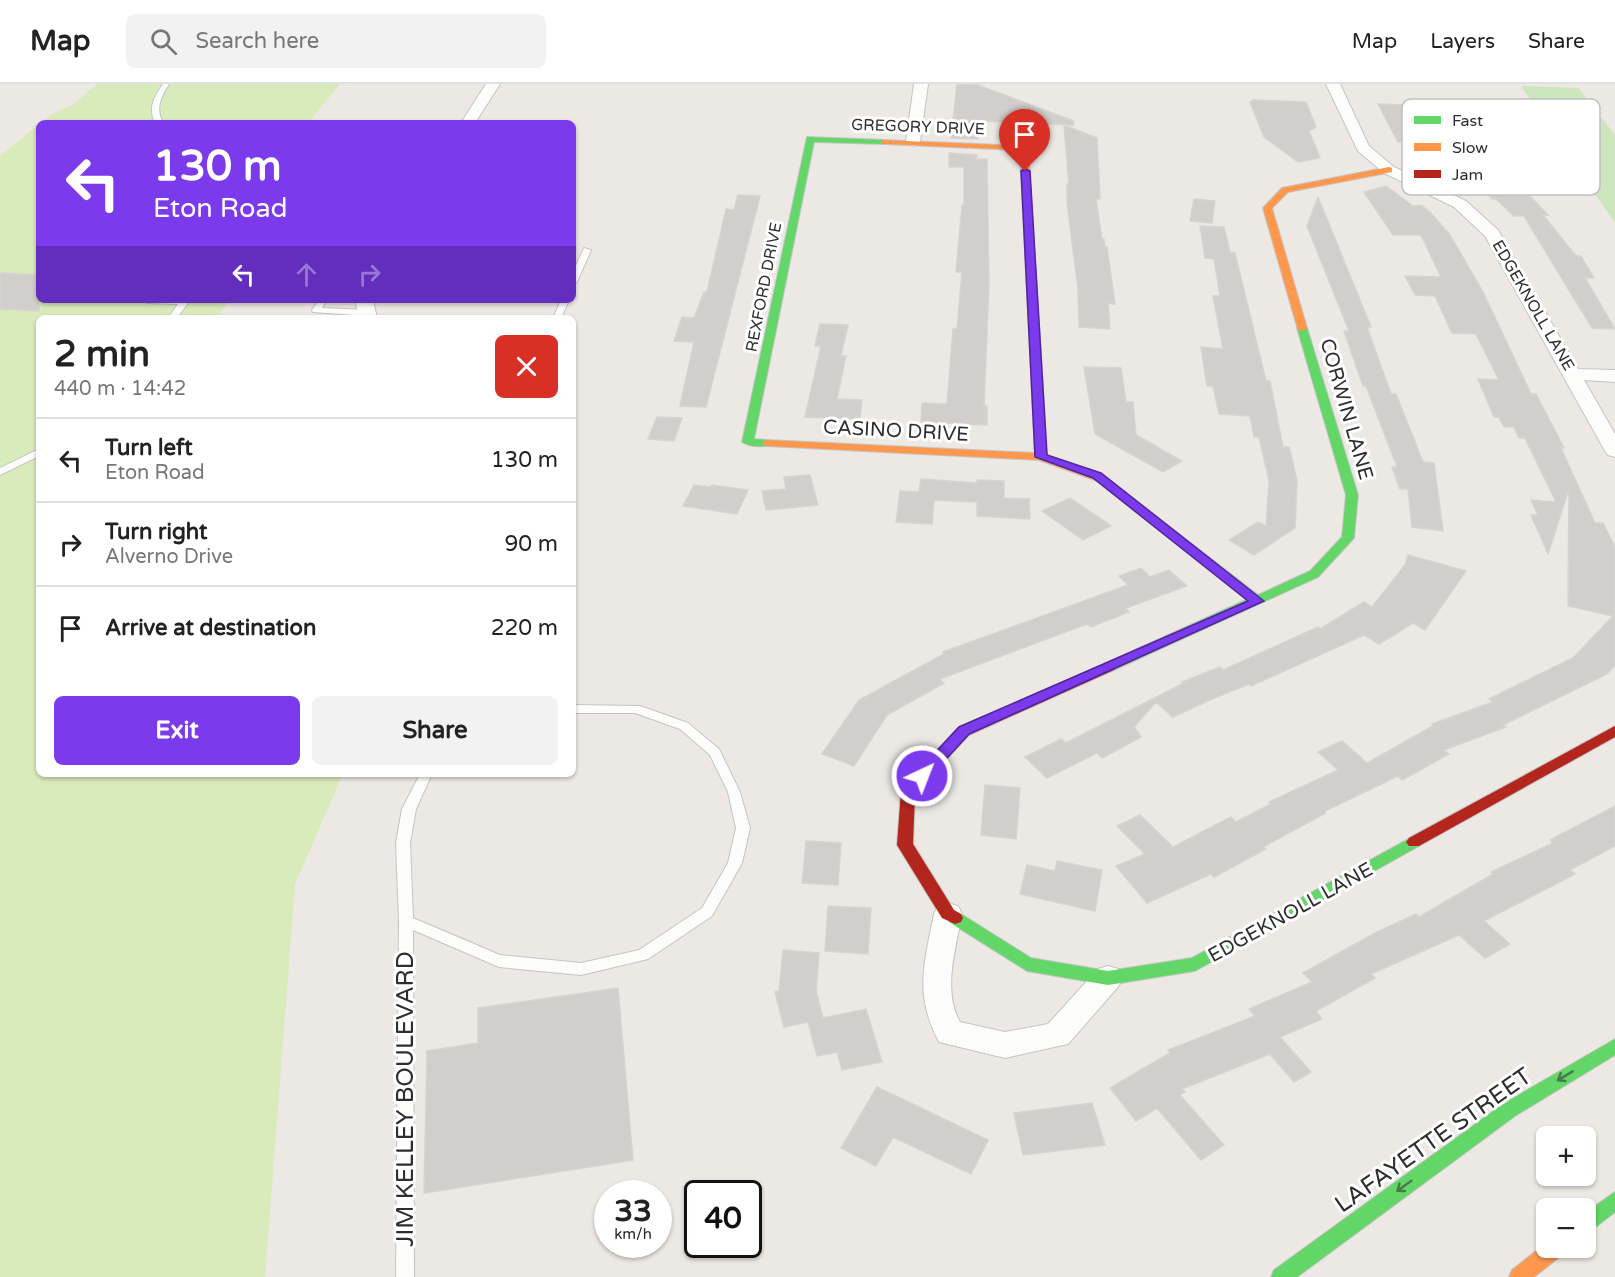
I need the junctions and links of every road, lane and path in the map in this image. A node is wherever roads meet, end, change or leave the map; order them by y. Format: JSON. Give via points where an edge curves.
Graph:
{"nodes":[{"id":1,"x":166,"y":84,"type":"edge"},
{"id":2,"x":493,"y":84,"type":"edge"},
{"id":3,"x":921,"y":84,"type":"edge"},
{"id":4,"x":1333,"y":84,"type":"edge"},
{"id":5,"x":158,"y":120,"type":"edge"},
{"id":6,"x":470,"y":120,"type":"edge"},
{"id":7,"x":810,"y":139,"type":"joint"},
{"id":8,"x":913,"y":142,"type":"junction"},
{"id":9,"x":1389,"y":170,"type":"junction"},
{"id":10,"x":1402,"y":176,"type":"edge"},
{"id":11,"x":1444,"y":195,"type":"edge"},
{"id":12,"x":586,"y":250,"type":"dead end"},
{"id":13,"x":576,"y":275,"type":"edge"},
{"id":14,"x":184,"y":303,"type":"edge"},
{"id":15,"x":321,"y":303,"type":"edge"},
{"id":16,"x":366,"y":310,"type":"edge"},
{"id":17,"x":174,"y":315,"type":"edge"},
{"id":18,"x":1574,"y":374,"type":"junction"},
{"id":19,"x":1615,"y":376,"type":"edge"},
{"id":20,"x":748,"y":442,"type":"joint"},
{"id":21,"x":1615,"y":451,"type":"edge"},
{"id":22,"x":36,"y":454,"type":"edge"},
{"id":23,"x":1041,"y":457,"type":"junction"},
{"id":24,"x":0,"y":472,"type":"edge"},
{"id":25,"x":1258,"y":601,"type":"junction"},
{"id":26,"x":576,"y":709,"type":"edge"},
{"id":27,"x":1615,"y":731,"type":"edge"},
{"id":28,"x":425,"y":777,"type":"edge"},
{"id":29,"x":948,"y":914,"type":"junction"},
{"id":30,"x":406,"y":921,"type":"junction"},
{"id":31,"x":1108,"y":978,"type":"junction"},
{"id":32,"x":1615,"y":1046,"type":"edge"},
{"id":33,"x":1615,"y":1201,"type":"edge"},
{"id":34,"x":1596,"y":1215,"type":"edge"},
{"id":35,"x":1543,"y":1258,"type":"edge"},
{"id":36,"x":405,"y":1277,"type":"edge"},
{"id":37,"x":1281,"y":1277,"type":"edge"},
{"id":38,"x":1519,"y":1277,"type":"edge"}],
"edges":[{"from":1,"to":5,"type":"lane","via":[[154,106]]},
{"from":2,"to":6,"type":"street"},
{"from":3,"to":8,"type":"street"},
{"from":4,"to":9,"type":"street","name":"EDGEKNOLL LANE","via":[[1363,148]]},
{"from":7,"to":8,"type":"main road","name":"GREGORY DRIVE"},
{"from":7,"to":20,"type":"main road","name":"REXFORD DRIVE"},
{"from":8,"to":23,"type":"main road","name":"GREGORY DRIVE","via":[[1024,148]]},
{"from":9,"to":10,"type":"street","name":"EDGEKNOLL LANE"},
{"from":9,"to":25,"type":"main road","name":"CORWIN LANE","via":[[1286,190],[1267,208],[1352,495],[1348,538],[1314,574]]},
{"from":11,"to":18,"type":"street","name":"EDGEKNOLL LANE","via":[[1460,204],[1492,233]]},
{"from":12,"to":13,"type":"lane"},
{"from":14,"to":17,"type":"lane"},
{"from":15,"to":16,"type":"lane","via":[[316,310]]},
{"from":18,"to":19,"type":"street"},
{"from":18,"to":21,"type":"street","name":"EDGEKNOLL LANE"},
{"from":20,"to":23,"type":"main road","name":"CASINO DRIVE"},
{"from":22,"to":24,"type":"lane"},
{"from":23,"to":25,"type":"main road","name":"CASINO DRIVE","via":[[1097,476]]},
{"from":25,"to":29,"type":"main road","name":"CORWIN LANE","via":[[964,731],[908,791],[904,845]]},
{"from":26,"to":30,"type":"lane","name":"JIM KELLEY BOULEVARD","via":[[636,710],[684,726],[715,752],[734,792],[743,828],[735,862],[707,912],[643,955],[581,969],[499,961]]},
{"from":27,"to":31,"type":"main road","name":"EDGEKNOLL LANE","via":[[1195,964]]},
{"from":28,"to":30,"type":"lane","name":"JIM KELLEY BOULEVARD","via":[[409,809],[403,843]]},
{"from":29,"to":31,"type":"main road","name":"EDGEKNOLL LANE","via":[[1027,964]]},
{"from":29,"to":31,"type":"street","via":[[937,973],[937,996],[940,1019],[950,1033],[1005,1045],[1058,1035]]},
{"from":30,"to":36,"type":"lane","name":"JIM KELLEY BOULEVARD"},
{"from":32,"to":37,"type":"main road","name":"LAFAYETTE STREET","one_way":true,"via":[[1509,1110]]},
{"from":33,"to":34,"type":"main road"},
{"from":35,"to":38,"type":"main road"}]}
